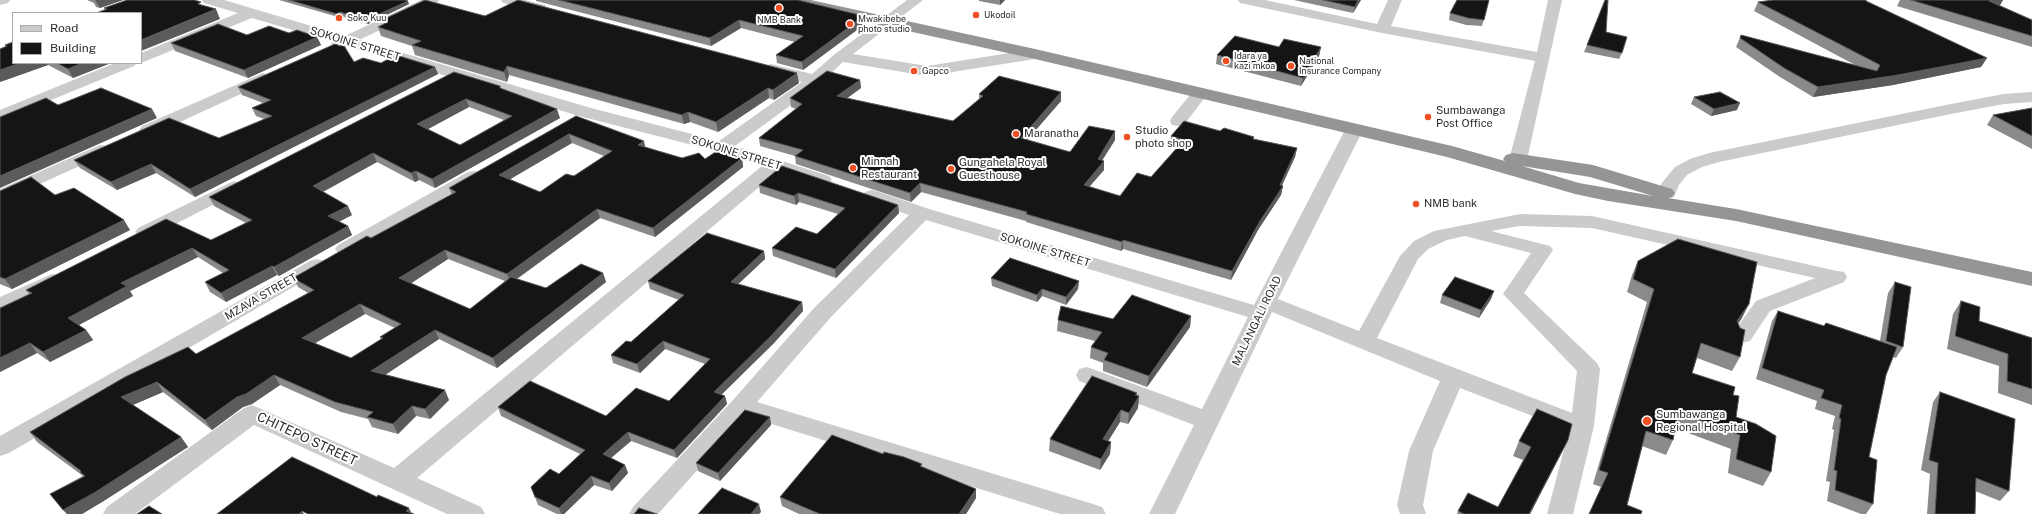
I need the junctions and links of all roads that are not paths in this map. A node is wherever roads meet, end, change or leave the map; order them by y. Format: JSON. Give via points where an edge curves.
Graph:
{"nodes":[{"id":1,"x":209,"y":0,"type":"edge"},
{"id":2,"x":432,"y":0,"type":"edge"},
{"id":3,"x":508,"y":0,"type":"edge"},
{"id":4,"x":790,"y":0,"type":"edge"},
{"id":5,"x":916,"y":0,"type":"edge"},
{"id":6,"x":1245,"y":0,"type":"edge"},
{"id":7,"x":1396,"y":0,"type":"edge"},
{"id":8,"x":1555,"y":0,"type":"edge"},
{"id":9,"x":554,"y":12,"type":"edge"},
{"id":10,"x":251,"y":13,"type":"junction"},
{"id":11,"x":886,"y":22,"type":"junction"},
{"id":12,"x":1382,"y":29,"type":"junction"},
{"id":13,"x":346,"y":41,"type":"junction"},
{"id":14,"x":324,"y":51,"type":"edge"},
{"id":15,"x":1035,"y":54,"type":"junction"},
{"id":16,"x":840,"y":57,"type":"junction"},
{"id":17,"x":142,"y":58,"type":"edge"},
{"id":18,"x":1543,"y":58,"type":"junction"},
{"id":19,"x":127,"y":64,"type":"edge"},
{"id":20,"x":754,"y":64,"type":"edge"},
{"id":21,"x":274,"y":73,"type":"edge"},
{"id":22,"x":455,"y":74,"type":"junction"},
{"id":23,"x":815,"y":80,"type":"junction"},
{"id":24,"x":434,"y":84,"type":"edge"},
{"id":25,"x":1200,"y":93,"type":"junction"},
{"id":26,"x":2032,"y":97,"type":"edge"},
{"id":27,"x":585,"y":112,"type":"junction"},
{"id":28,"x":0,"y":116,"type":"edge"},
{"id":29,"x":1178,"y":121,"type":"dead end"},
{"id":30,"x":565,"y":124,"type":"edge"},
{"id":31,"x":1354,"y":130,"type":"junction"},
{"id":32,"x":722,"y":147,"type":"junction"},
{"id":33,"x":1452,"y":152,"type":"junction"},
{"id":34,"x":1518,"y":160,"type":"junction"},
{"id":35,"x":775,"y":164,"type":"junction"},
{"id":36,"x":490,"y":166,"type":"edge"},
{"id":37,"x":1601,"y":173,"type":"junction"},
{"id":38,"x":1562,"y":175,"type":"junction"},
{"id":39,"x":247,"y":180,"type":"edge"},
{"id":40,"x":1601,"y":193,"type":"junction"},
{"id":41,"x":1667,"y":193,"type":"junction"},
{"id":42,"x":0,"y":196,"type":"edge"},
{"id":43,"x":922,"y":213,"type":"junction"},
{"id":44,"x":1736,"y":215,"type":"junction"},
{"id":45,"x":1465,"y":231,"type":"junction"},
{"id":46,"x":128,"y":241,"type":"edge"},
{"id":47,"x":64,"y":274,"type":"edge"},
{"id":48,"x":2032,"y":279,"type":"edge"},
{"id":49,"x":2,"y":302,"type":"edge"},
{"id":50,"x":1263,"y":308,"type":"junction"},
{"id":51,"x":1742,"y":336,"type":"edge"},
{"id":52,"x":1365,"y":340,"type":"junction"},
{"id":53,"x":1087,"y":375,"type":"dead end"},
{"id":54,"x":1454,"y":377,"type":"junction"},
{"id":55,"x":741,"y":406,"type":"junction"},
{"id":56,"x":1208,"y":421,"type":"junction"},
{"id":57,"x":1582,"y":426,"type":"junction"},
{"id":58,"x":0,"y":447,"type":"edge"},
{"id":59,"x":397,"y":480,"type":"junction"},
{"id":60,"x":116,"y":514,"type":"edge"},
{"id":61,"x":472,"y":514,"type":"edge"},
{"id":62,"x":642,"y":514,"type":"edge"},
{"id":63,"x":1093,"y":514,"type":"edge"},
{"id":64,"x":1162,"y":514,"type":"edge"},
{"id":65,"x":1413,"y":514,"type":"edge"},
{"id":66,"x":1560,"y":514,"type":"edge"}],
"edges":[{"from":1,"to":10,"type":"street","name":"SOKOINE STREET"},
{"from":2,"to":13,"type":"street"},
{"from":3,"to":9,"type":"street"},
{"from":4,"to":11,"type":"highway"},
{"from":5,"to":11,"type":"street"},
{"from":6,"to":12,"type":"street"},
{"from":7,"to":12,"type":"street"},
{"from":8,"to":18,"type":"street"},
{"from":10,"to":13,"type":"street","name":"SOKOINE STREET"},
{"from":10,"to":17,"type":"street"},
{"from":11,"to":15,"type":"highway"},
{"from":11,"to":16,"type":"street"},
{"from":12,"to":18,"type":"street"},
{"from":13,"to":14,"type":"street"},
{"from":13,"to":22,"type":"street","name":"SOKOINE STREET"},
{"from":15,"to":16,"type":"street","via":[[927,71]]},
{"from":15,"to":25,"type":"highway"},
{"from":16,"to":23,"type":"street"},
{"from":18,"to":34,"type":"street"},
{"from":19,"to":28,"type":"street"},
{"from":20,"to":23,"type":"street"},
{"from":21,"to":42,"type":"street"},
{"from":22,"to":24,"type":"street"},
{"from":22,"to":27,"type":"street","name":"SOKOINE STREET"},
{"from":23,"to":32,"type":"street"},
{"from":25,"to":29,"type":"street"},
{"from":25,"to":31,"type":"highway"},
{"from":26,"to":41,"type":"street","via":[[2004,99],[1951,109],[1715,157],[1681,171],[1670,184]]},
{"from":27,"to":30,"type":"street"},
{"from":27,"to":32,"type":"street","name":"SOKOINE STREET"},
{"from":31,"to":33,"type":"highway"},
{"from":31,"to":50,"type":"street","name":"MALANGALI ROAD"},
{"from":32,"to":35,"type":"street","name":"SOKOINE STREET"},
{"from":33,"to":34,"type":"highway"},
{"from":33,"to":38,"type":"highway"},
{"from":34,"to":38,"type":"highway"},
{"from":35,"to":43,"type":"street","name":"SOKOINE STREET"},
{"from":35,"to":59,"type":"street"},
{"from":36,"to":58,"type":"street","name":"MZAVA STREET"},
{"from":37,"to":38,"type":"highway"},
{"from":37,"to":40,"type":"highway","via":[[1606,185]]},
{"from":37,"to":41,"type":"highway"},
{"from":38,"to":40,"type":"highway"},
{"from":39,"to":46,"type":"street"},
{"from":40,"to":44,"type":"highway"},
{"from":41,"to":44,"type":"highway"},
{"from":43,"to":50,"type":"street","name":"SOKOINE STREET"},
{"from":43,"to":55,"type":"street","via":[[823,312]]},
{"from":44,"to":48,"type":"highway"},
{"from":45,"to":51,"type":"street","via":[[1520,220],[1592,222],[1837,277],[1763,306]]},
{"from":45,"to":52,"type":"street","via":[[1441,235],[1421,245],[1410,256]]},
{"from":45,"to":57,"type":"street","via":[[1543,250],[1514,294],[1589,368]]},
{"from":47,"to":49,"type":"street"},
{"from":50,"to":52,"type":"street","name":"SOKOINE STREET"},
{"from":50,"to":56,"type":"street","name":"MALANGALI ROAD"},
{"from":52,"to":54,"type":"street","name":"SOKOINE STREET"},
{"from":53,"to":56,"type":"street"},
{"from":54,"to":57,"type":"street","name":"SOKOINE STREET"},
{"from":54,"to":65,"type":"street","via":[[1421,451],[1410,504]]},
{"from":55,"to":62,"type":"street"},
{"from":55,"to":63,"type":"street"},
{"from":56,"to":64,"type":"street","name":"MALANGALI ROAD"},
{"from":57,"to":66,"type":"street"},
{"from":59,"to":60,"type":"street","name":"CHITEPO STREET","via":[[258,408]]},
{"from":59,"to":61,"type":"street","name":"CHITEPO STREET"}]}
